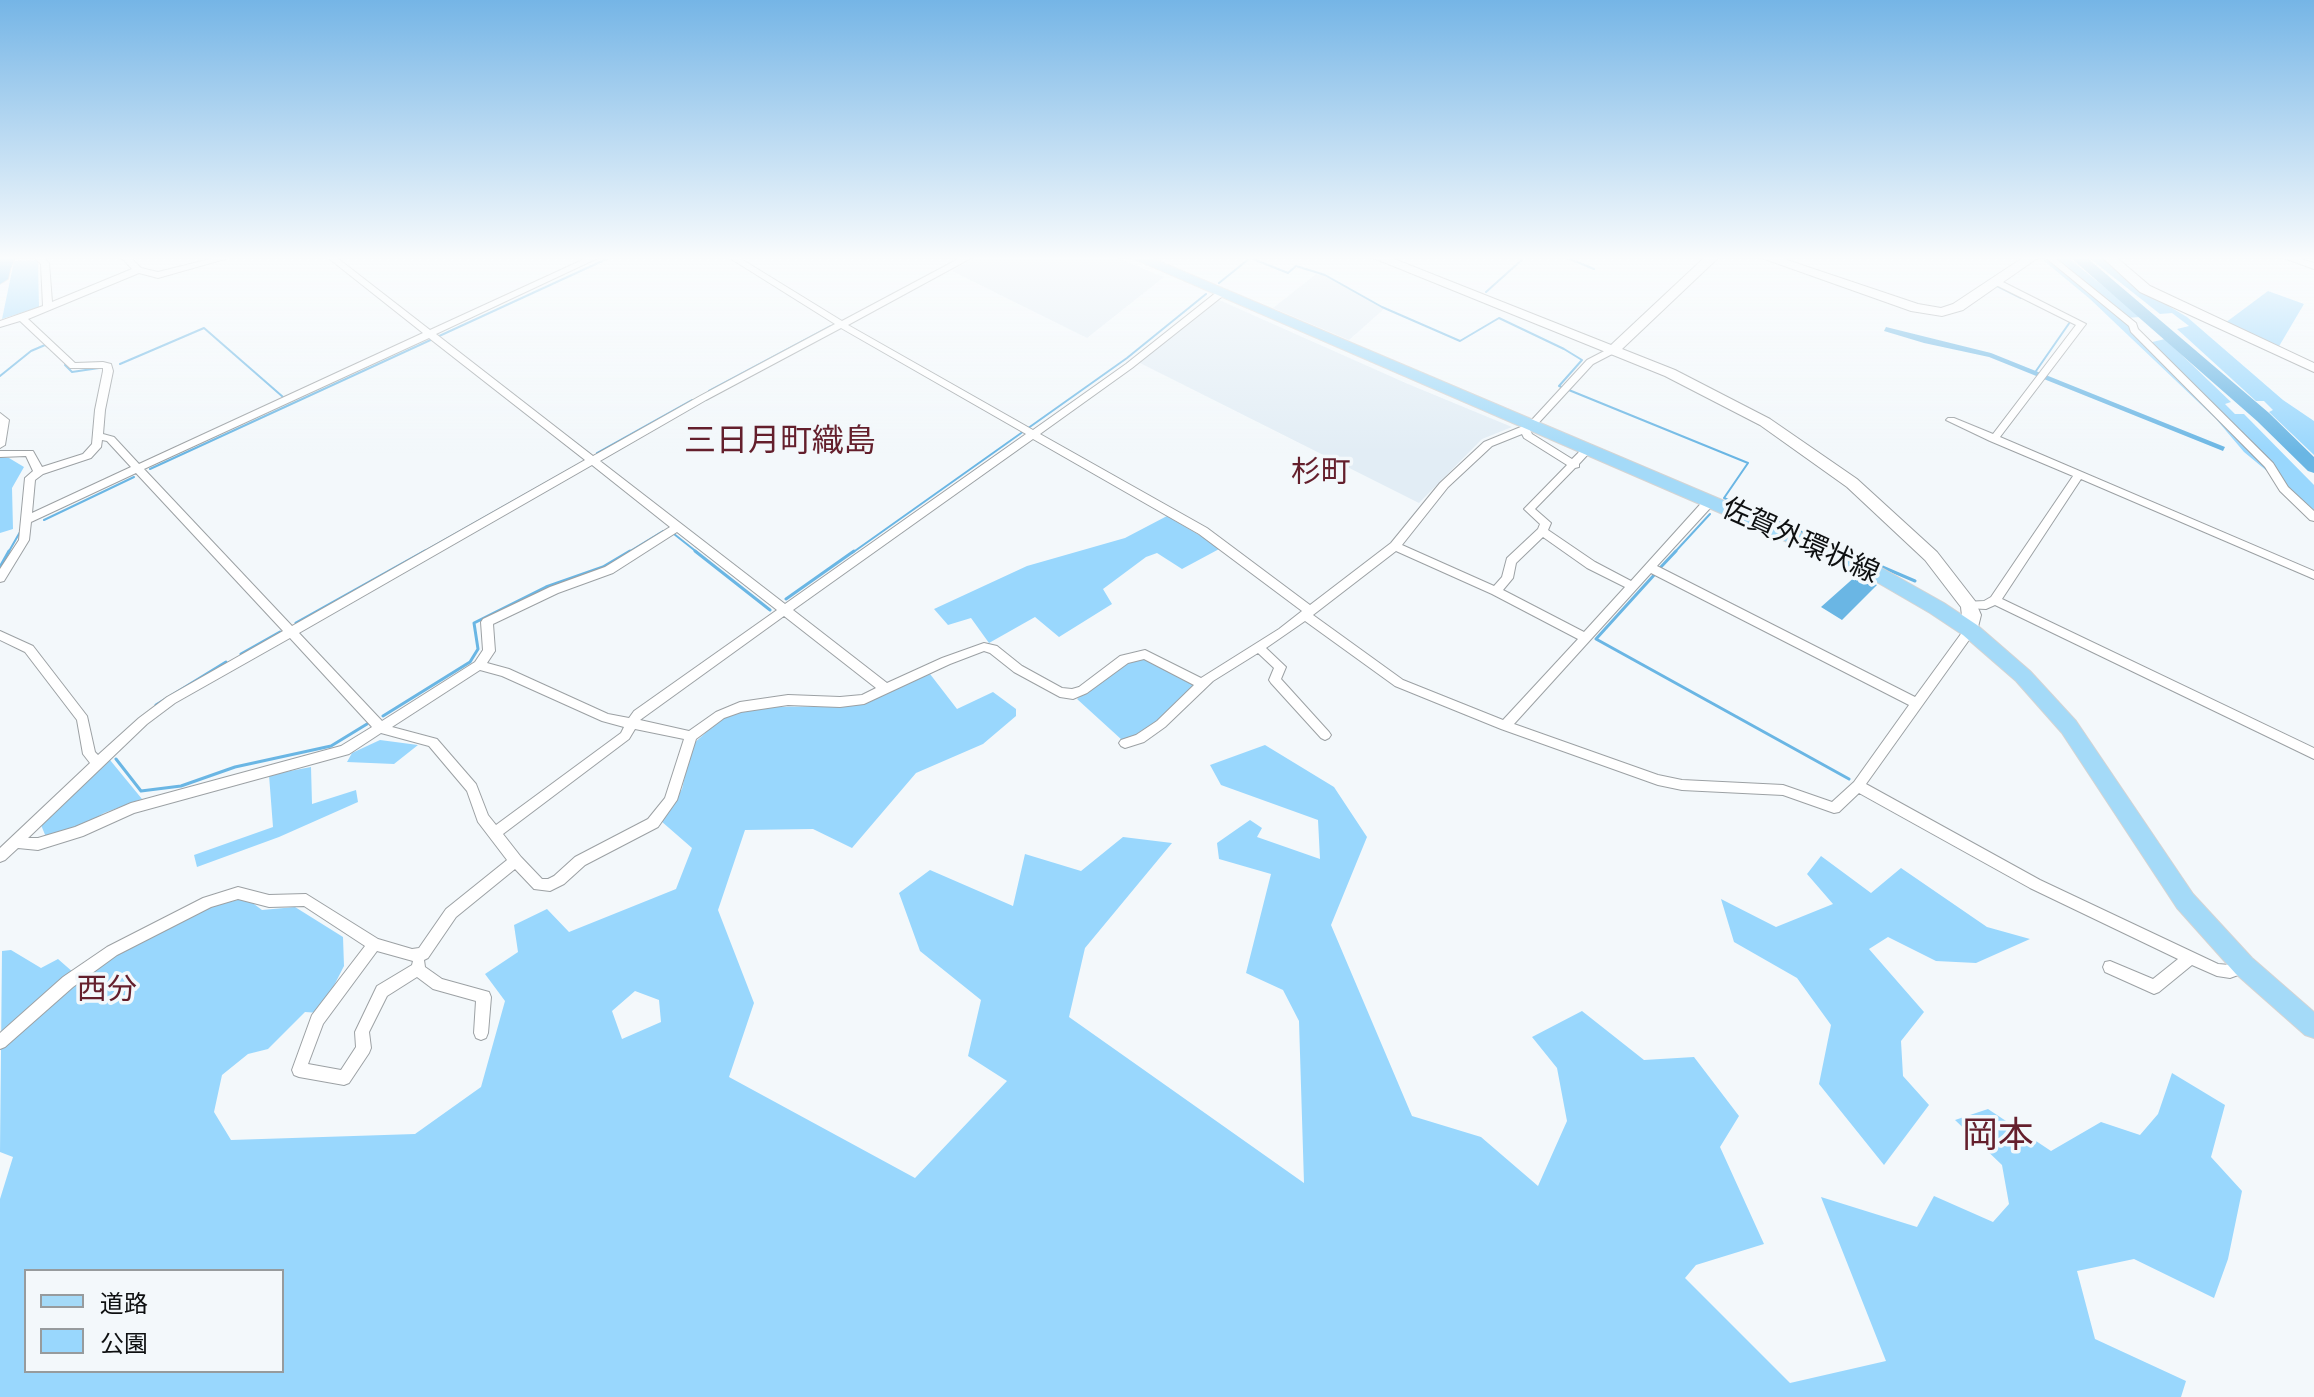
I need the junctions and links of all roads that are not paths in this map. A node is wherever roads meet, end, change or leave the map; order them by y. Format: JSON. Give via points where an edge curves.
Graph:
{"nodes":[{"id":1,"x":26,"y":322,"type":"edge"},
{"id":2,"x":417,"y":322,"type":"edge"},
{"id":3,"x":466,"y":322,"type":"edge"},
{"id":4,"x":837,"y":322,"type":"edge"},
{"id":5,"x":847,"y":322,"type":"edge"},
{"id":6,"x":1184,"y":322,"type":"edge"},
{"id":7,"x":1287,"y":322,"type":"edge"},
{"id":8,"x":1542,"y":322,"type":"edge"},
{"id":9,"x":1643,"y":322,"type":"edge"},
{"id":10,"x":2077,"y":322,"type":"edge"},
{"id":11,"x":2130,"y":322,"type":"edge"},
{"id":12,"x":2216,"y":322,"type":"edge"},
{"id":13,"x":842,"y":325,"type":"junction"},
{"id":14,"x":436,"y":337,"type":"junction"},
{"id":15,"x":1613,"y":350,"type":"junction"},
{"id":16,"x":2314,"y":368,"type":"edge"},
{"id":17,"x":0,"y":416,"type":"edge"},
{"id":18,"x":1951,"y":420,"type":"dead end"},
{"id":19,"x":1528,"y":428,"type":"junction"},
{"id":20,"x":1033,"y":434,"type":"junction"},
{"id":21,"x":98,"y":436,"type":"junction"},
{"id":22,"x":1994,"y":439,"type":"junction"},
{"id":23,"x":0,"y":445,"type":"edge"},
{"id":24,"x":0,"y":454,"type":"edge"},
{"id":25,"x":1581,"y":458,"type":"junction"},
{"id":26,"x":591,"y":462,"type":"junction"},
{"id":27,"x":138,"y":469,"type":"junction"},
{"id":28,"x":39,"y":472,"type":"junction"},
{"id":29,"x":2078,"y":476,"type":"junction"},
{"id":30,"x":1709,"y":502,"type":"junction"},
{"id":31,"x":2314,"y":517,"type":"edge"},
{"id":32,"x":28,"y":519,"type":"junction"},
{"id":33,"x":676,"y":528,"type":"junction"},
{"id":34,"x":1542,"y":531,"type":"junction"},
{"id":35,"x":1395,"y":546,"type":"junction"},
{"id":36,"x":1651,"y":568,"type":"junction"},
{"id":37,"x":2314,"y":575,"type":"edge"},
{"id":38,"x":0,"y":578,"type":"edge"},
{"id":39,"x":1633,"y":587,"type":"junction"},
{"id":40,"x":1496,"y":591,"type":"junction"},
{"id":41,"x":1995,"y":600,"type":"junction"},
{"id":42,"x":1969,"y":605,"type":"junction"},
{"id":43,"x":786,"y":611,"type":"junction"},
{"id":44,"x":1307,"y":613,"type":"junction"},
{"id":45,"x":1970,"y":630,"type":"junction"},
{"id":46,"x":290,"y":631,"type":"junction"},
{"id":47,"x":0,"y":635,"type":"edge"},
{"id":48,"x":1586,"y":638,"type":"junction"},
{"id":49,"x":1259,"y":648,"type":"junction"},
{"id":50,"x":479,"y":665,"type":"junction"},
{"id":51,"x":1201,"y":684,"type":"junction"},
{"id":52,"x":886,"y":689,"type":"junction"},
{"id":53,"x":1917,"y":704,"type":"junction"},
{"id":54,"x":631,"y":724,"type":"junction"},
{"id":55,"x":1505,"y":726,"type":"junction"},
{"id":56,"x":382,"y":729,"type":"junction"},
{"id":57,"x":1325,"y":735,"type":"dead end"},
{"id":58,"x":691,"y":736,"type":"junction"},
{"id":59,"x":1125,"y":743,"type":"dead end"},
{"id":60,"x":2314,"y":754,"type":"edge"},
{"id":61,"x":99,"y":764,"type":"junction"},
{"id":62,"x":1858,"y":786,"type":"junction"},
{"id":63,"x":495,"y":833,"type":"junction"},
{"id":64,"x":17,"y":842,"type":"junction"},
{"id":65,"x":0,"y":856,"type":"edge"},
{"id":66,"x":516,"y":861,"type":"junction"},
{"id":67,"x":374,"y":944,"type":"junction"},
{"id":68,"x":423,"y":954,"type":"junction"},
{"id":69,"x":2191,"y":957,"type":"junction"},
{"id":70,"x":2244,"y":966,"type":"junction"},
{"id":71,"x":2110,"y":967,"type":"dead end"},
{"id":72,"x":417,"y":969,"type":"junction"},
{"id":73,"x":2314,"y":1027,"type":"edge"},
{"id":74,"x":481,"y":1033,"type":"dead end"},
{"id":75,"x":0,"y":1042,"type":"edge"}],
"edges":[{"from":1,"to":21,"type":"street","via":[[73,366],[108,366]]},
{"from":2,"to":14,"type":"street"},
{"from":3,"to":14,"type":"street"},
{"from":4,"to":13,"type":"street"},
{"from":5,"to":13,"type":"street"},
{"from":6,"to":20,"type":"street"},
{"from":7,"to":19,"type":"main road","name":"佐賀外環状線"},
{"from":8,"to":15,"type":"street"},
{"from":9,"to":15,"type":"street"},
{"from":10,"to":22,"type":"street","via":[[2081,324]]},
{"from":11,"to":31,"type":"street"},
{"from":12,"to":16,"type":"street"},
{"from":13,"to":20,"type":"street"},
{"from":13,"to":26,"type":"street"},
{"from":14,"to":26,"type":"street"},
{"from":14,"to":27,"type":"street"},
{"from":15,"to":19,"type":"street","via":[[1590,362]]},
{"from":15,"to":42,"type":"street","via":[[1723,399],[1815,455],[1895,520]]},
{"from":17,"to":23,"type":"street"},
{"from":18,"to":22,"type":"street"},
{"from":19,"to":25,"type":"main road","name":"佐賀外環状線"},
{"from":19,"to":35,"type":"street","via":[[1488,444],[1444,485]]},
{"from":20,"to":43,"type":"street"},
{"from":20,"to":44,"type":"street","via":[[1203,531]]},
{"from":21,"to":27,"type":"street","via":[[110,439]]},
{"from":21,"to":28,"type":"street","via":[[87,456]]},
{"from":22,"to":29,"type":"street"},
{"from":24,"to":28,"type":"street","via":[[29,453]]},
{"from":25,"to":30,"type":"main road","name":"佐賀外環状線"},
{"from":25,"to":34,"type":"street","via":[[1529,509],[1546,523]]},
{"from":26,"to":33,"type":"street"},
{"from":26,"to":46,"type":"street"},
{"from":27,"to":32,"type":"street"},
{"from":27,"to":46,"type":"street"},
{"from":28,"to":32,"type":"street","via":[[28,483]]},
{"from":29,"to":37,"type":"street"},
{"from":29,"to":41,"type":"street"},
{"from":30,"to":36,"type":"street"},
{"from":30,"to":45,"type":"main road","name":"佐賀外環状線","via":[[1874,572]]},
{"from":32,"to":38,"type":"street","via":[[24,540]]},
{"from":33,"to":43,"type":"street"},
{"from":33,"to":50,"type":"street","via":[[609,570],[487,622],[489,651]]},
{"from":34,"to":39,"type":"street"},
{"from":34,"to":40,"type":"street","via":[[1511,561],[1507,578]]},
{"from":35,"to":40,"type":"street"},
{"from":35,"to":44,"type":"street"},
{"from":36,"to":39,"type":"street"},
{"from":36,"to":53,"type":"street"},
{"from":39,"to":48,"type":"street"},
{"from":40,"to":48,"type":"street"},
{"from":41,"to":42,"type":"street"},
{"from":41,"to":60,"type":"street"},
{"from":42,"to":45,"type":"street"},
{"from":43,"to":52,"type":"street"},
{"from":43,"to":54,"type":"street"},
{"from":44,"to":49,"type":"street"},
{"from":44,"to":55,"type":"street","via":[[1414,692]]},
{"from":45,"to":53,"type":"street"},
{"from":45,"to":70,"type":"main road","name":"佐賀外環状線","via":[[2023,676],[2069,727],[2185,901]]},
{"from":46,"to":56,"type":"street"},
{"from":46,"to":61,"type":"street","via":[[171,700]]},
{"from":47,"to":61,"type":"street","via":[[29,649],[83,719],[89,754]]},
{"from":48,"to":55,"type":"street"},
{"from":49,"to":51,"type":"street"},
{"from":49,"to":57,"type":"street","via":[[1280,667],[1275,680]]},
{"from":50,"to":54,"type":"street"},
{"from":50,"to":56,"type":"street"},
{"from":51,"to":52,"type":"street","via":[[1145,654],[1124,659],[1083,690],[1060,692],[984,647]]},
{"from":51,"to":59,"type":"street","via":[[1161,724]]},
{"from":52,"to":58,"type":"street","via":[[840,702],[788,700],[740,707]]},
{"from":53,"to":62,"type":"street"},
{"from":54,"to":58,"type":"street"},
{"from":54,"to":63,"type":"street","via":[[625,736]]},
{"from":55,"to":62,"type":"street","via":[[1682,785],[1783,790],[1834,808]]},
{"from":56,"to":63,"type":"street","via":[[433,742],[472,788]]},
{"from":56,"to":64,"type":"street","via":[[331,756],[131,808],[38,844]]},
{"from":58,"to":66,"type":"street","via":[[671,800],[653,823],[580,861],[550,885],[539,885]]},
{"from":61,"to":64,"type":"street"},
{"from":62,"to":69,"type":"street","via":[[2035,884]]},
{"from":63,"to":66,"type":"street"},
{"from":64,"to":65,"type":"street"},
{"from":66,"to":68,"type":"street","via":[[451,913]]},
{"from":67,"to":68,"type":"street"},
{"from":67,"to":72,"type":"street","via":[[317,1020],[299,1070],[344,1078],[364,1048],[362,1032],[382,991]]},
{"from":67,"to":75,"type":"street","via":[[306,900],[269,901],[238,893],[180,914],[112,951]]},
{"from":68,"to":72,"type":"street"},
{"from":69,"to":70,"type":"street","via":[[2217,970]]},
{"from":69,"to":71,"type":"street","via":[[2154,987]]},
{"from":70,"to":73,"type":"main road","name":"佐賀外環状線"},
{"from":72,"to":74,"type":"street","via":[[438,984],[484,997]]}]}
